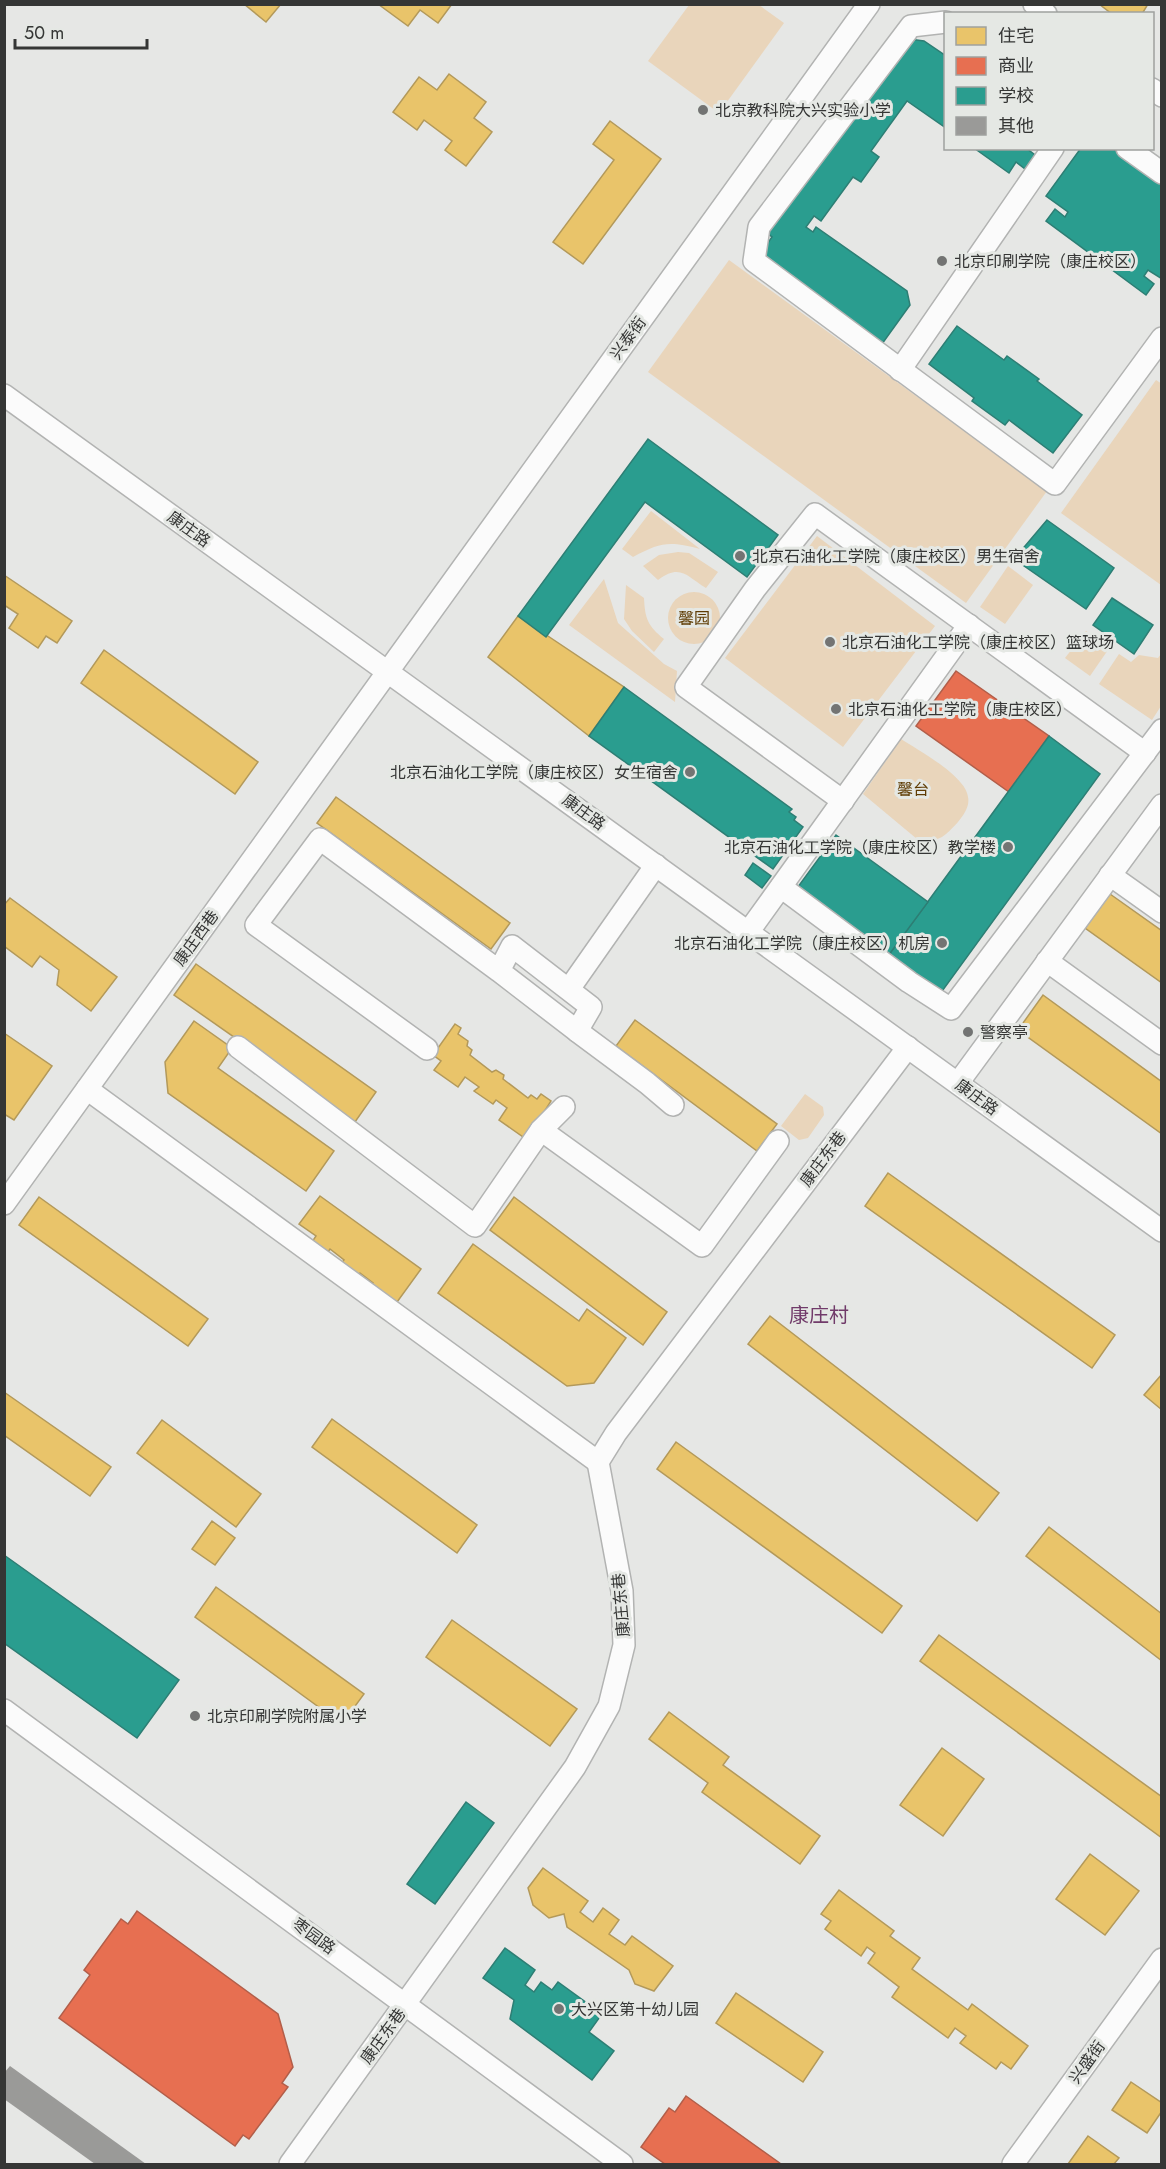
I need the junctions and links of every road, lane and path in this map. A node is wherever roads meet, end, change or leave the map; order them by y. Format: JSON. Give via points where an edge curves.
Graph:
{"nodes":[{"id":1,"x":869,"y":4,"type":"edge"},
{"id":2,"x":944,"y":22,"type":"edge"},
{"id":3,"x":1052,"y":150,"type":"edge"},
{"id":4,"x":1130,"y":150,"type":"edge"},
{"id":5,"x":1161,"y":173,"type":"edge"},
{"id":6,"x":1161,"y":338,"type":"edge"},
{"id":7,"x":1155,"y":360,"type":"edge"},
{"id":8,"x":900,"y":370,"type":"junction"},
{"id":9,"x":4,"y":395,"type":"edge"},
{"id":10,"x":969,"y":626,"type":"junction"},
{"id":11,"x":388,"y":672,"type":"junction"},
{"id":12,"x":1161,"y":730,"type":"edge"},
{"id":13,"x":1145,"y":753,"type":"junction"},
{"id":14,"x":843,"y":801,"type":"junction"},
{"id":15,"x":1161,"y":805,"type":"edge"},
{"id":16,"x":656,"y":865,"type":"junction"},
{"id":17,"x":1110,"y":875,"type":"junction"},
{"id":18,"x":781,"y":887,"type":"junction"},
{"id":19,"x":1161,"y":912,"type":"edge"},
{"id":20,"x":749,"y":932,"type":"junction"},
{"id":21,"x":1047,"y":961,"type":"junction"},
{"id":22,"x":499,"y":971,"type":"junction"},
{"id":23,"x":568,"y":989,"type":"junction"},
{"id":24,"x":577,"y":1031,"type":"junction"},
{"id":25,"x":1161,"y":1044,"type":"edge"},
{"id":26,"x":238,"y":1047,"type":"dead end"},
{"id":27,"x":908,"y":1047,"type":"junction"},
{"id":28,"x":427,"y":1049,"type":"dead end"},
{"id":29,"x":958,"y":1083,"type":"junction"},
{"id":30,"x":87,"y":1089,"type":"junction"},
{"id":31,"x":673,"y":1105,"type":"dead end"},
{"id":32,"x":564,"y":1107,"type":"dead end"},
{"id":33,"x":542,"y":1130,"type":"junction"},
{"id":34,"x":778,"y":1141,"type":"dead end"},
{"id":35,"x":4,"y":1204,"type":"edge"},
{"id":36,"x":1161,"y":1231,"type":"edge"},
{"id":37,"x":598,"y":1462,"type":"junction"},
{"id":38,"x":4,"y":1710,"type":"edge"},
{"id":39,"x":1161,"y":1959,"type":"edge"},
{"id":40,"x":406,"y":2004,"type":"junction"},
{"id":41,"x":290,"y":2164,"type":"edge"},
{"id":42,"x":622,"y":2164,"type":"edge"},
{"id":43,"x":1013,"y":2164,"type":"edge"}],
"edges":[{"from":1,"to":11,"type":"street","name":"兴泰街"},
{"from":2,"to":8,"type":"street","via":[[911,26],[759,227],[754,261]]},
{"from":3,"to":8,"type":"street"},
{"from":4,"to":5,"type":"street"},
{"from":6,"to":7,"type":"street"},
{"from":7,"to":8,"type":"street","via":[[1055,484]]},
{"from":9,"to":11,"type":"street","name":"康庄路"},
{"from":10,"to":13,"type":"street"},
{"from":10,"to":14,"type":"street"},
{"from":10,"to":14,"type":"street","via":[[815,514],[754,591],[686,687]]},
{"from":11,"to":16,"type":"street","name":"康庄路"},
{"from":11,"to":30,"type":"street","name":"康庄西巷"},
{"from":12,"to":13,"type":"street"},
{"from":13,"to":18,"type":"street","via":[[951,1009]]},
{"from":14,"to":18,"type":"street"},
{"from":15,"to":17,"type":"street"},
{"from":16,"to":20,"type":"street","name":"康庄路"},
{"from":16,"to":23,"type":"street"},
{"from":17,"to":19,"type":"street"},
{"from":17,"to":21,"type":"street"},
{"from":18,"to":20,"type":"street"},
{"from":20,"to":27,"type":"street","name":"康庄路"},
{"from":21,"to":25,"type":"street"},
{"from":21,"to":29,"type":"street"},
{"from":22,"to":23,"type":"street","via":[[512,946]]},
{"from":22,"to":24,"type":"street"},
{"from":22,"to":28,"type":"street","via":[[320,839],[256,925]]},
{"from":23,"to":24,"type":"street","via":[[591,1007]]},
{"from":24,"to":31,"type":"street"},
{"from":26,"to":33,"type":"street","via":[[474,1226]]},
{"from":27,"to":29,"type":"street","name":"康庄路"},
{"from":27,"to":37,"type":"street","name":"康庄东巷"},
{"from":29,"to":36,"type":"street","name":"康庄路"},
{"from":30,"to":35,"type":"street","name":"康庄西巷"},
{"from":30,"to":37,"type":"street"},
{"from":32,"to":33,"type":"street"},
{"from":33,"to":34,"type":"street","via":[[702,1246]]},
{"from":37,"to":40,"type":"street","name":"康庄东巷","via":[[622,1591],[624,1645],[609,1706],[575,1767]]},
{"from":38,"to":40,"type":"street","name":"枣园路"},
{"from":39,"to":43,"type":"street","name":"兴盛街"},
{"from":40,"to":41,"type":"street","name":"康庄东巷"},
{"from":40,"to":42,"type":"street","name":"枣园路"}]}
